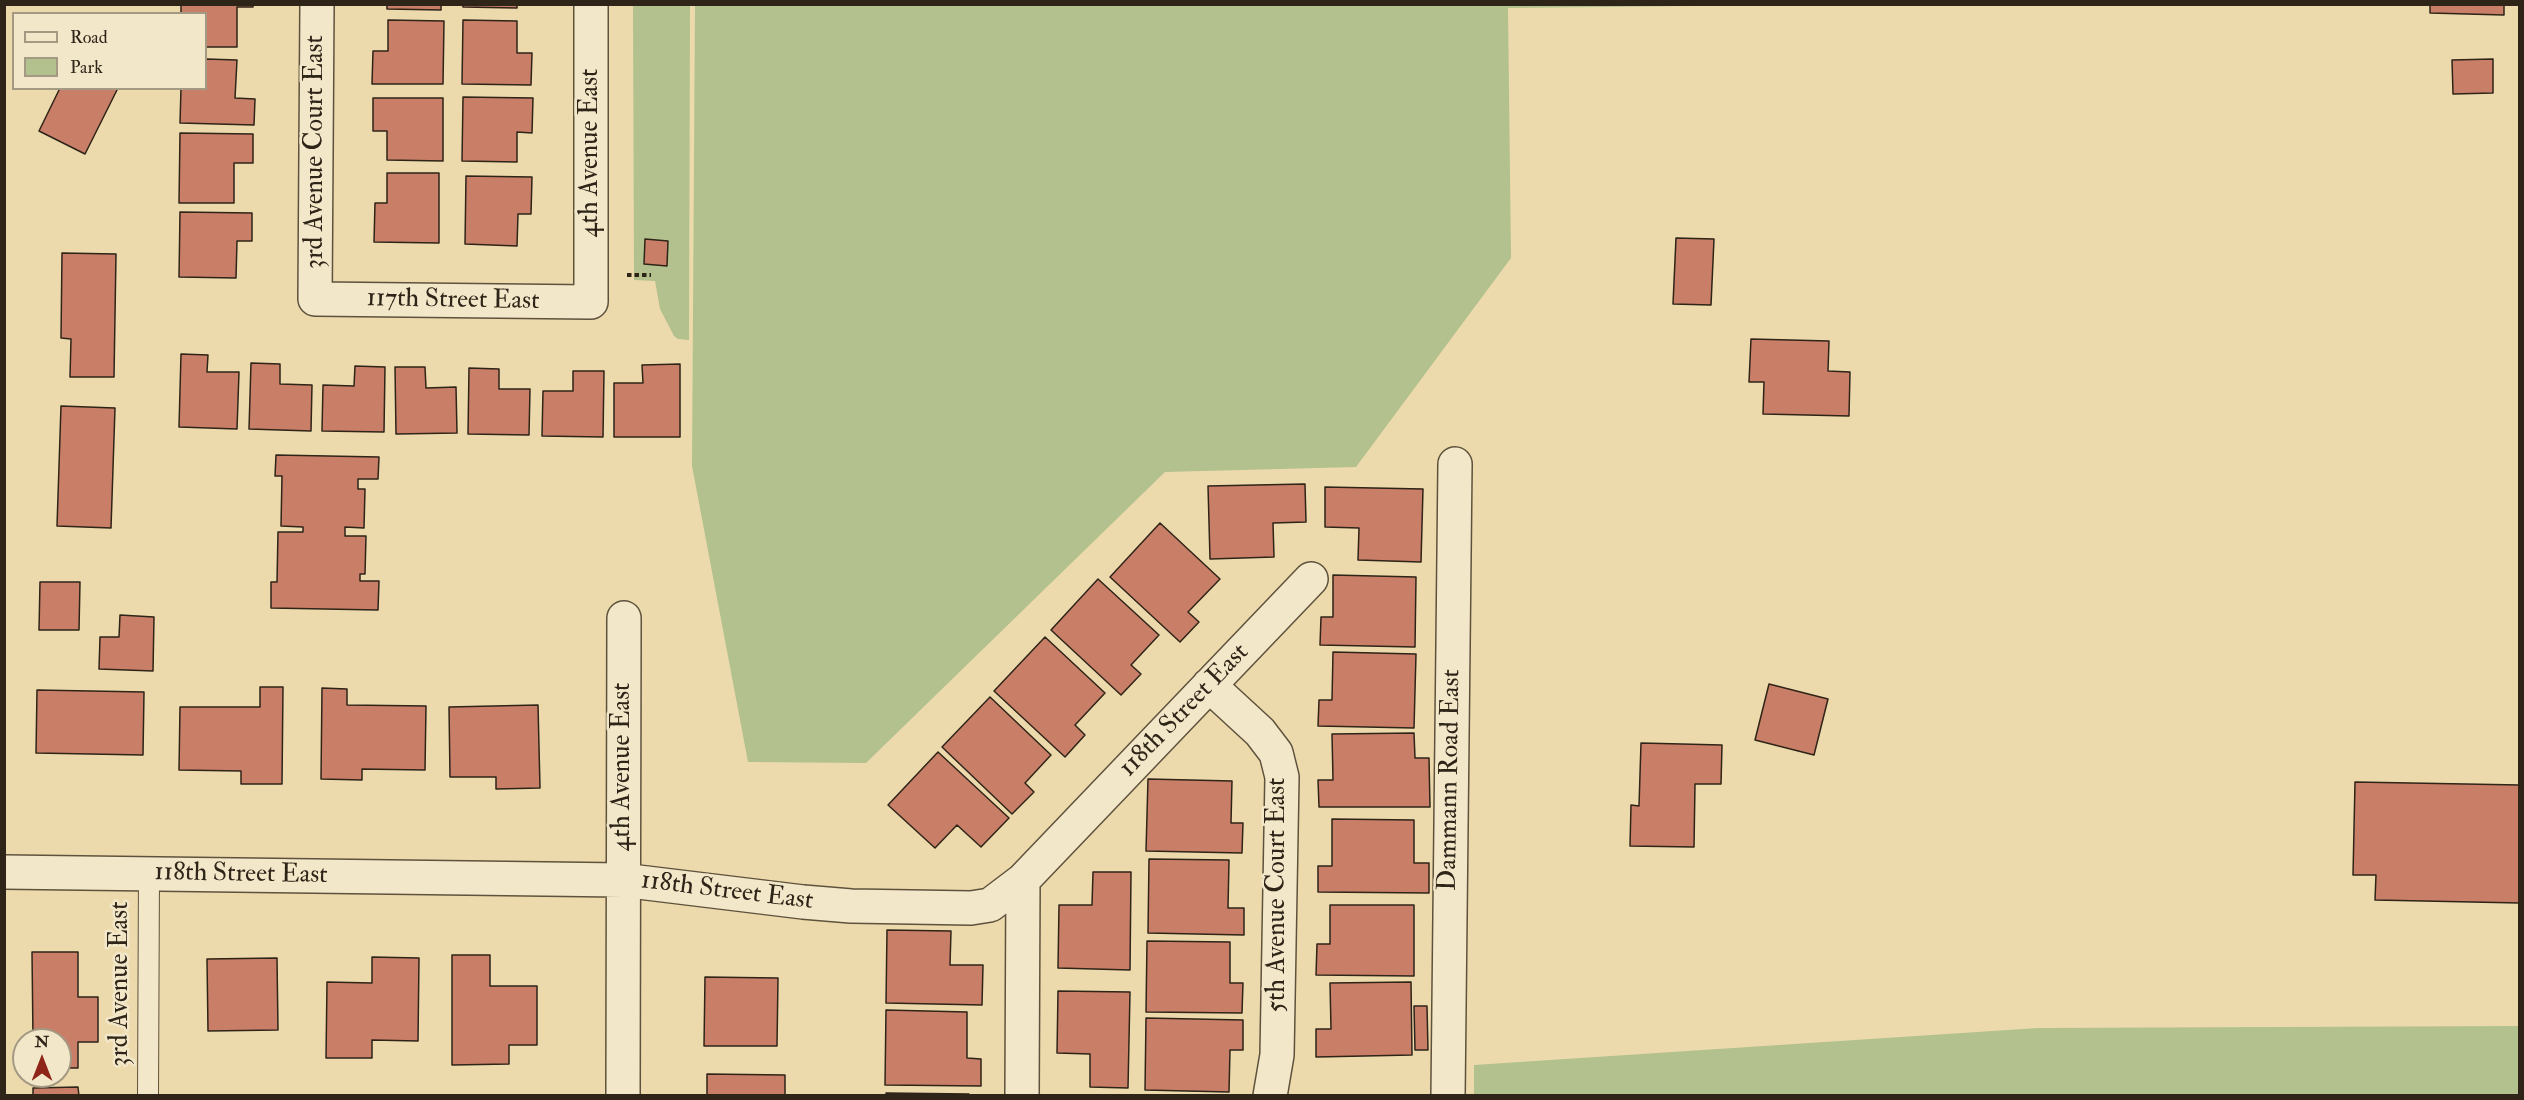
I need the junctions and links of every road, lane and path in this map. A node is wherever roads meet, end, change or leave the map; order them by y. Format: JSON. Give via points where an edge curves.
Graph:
{"nodes":[{"id":1,"x":317,"y":4,"type":"edge"},
{"id":2,"x":591,"y":4,"type":"edge"},
{"id":3,"x":626,"y":275,"type":"dead end"},
{"id":4,"x":651,"y":275,"type":"dead end"},
{"id":5,"x":315,"y":299,"type":"joint"},
{"id":6,"x":591,"y":302,"type":"joint"},
{"id":7,"x":1455,"y":464,"type":"dead end"},
{"id":8,"x":1311,"y":579,"type":"dead end"},
{"id":9,"x":624,"y":618,"type":"dead end"},
{"id":10,"x":1209,"y":686,"type":"junction"},
{"id":11,"x":4,"y":872,"type":"edge"},
{"id":12,"x":149,"y":873,"type":"junction"},
{"id":13,"x":622,"y":880,"type":"junction"},
{"id":14,"x":1023,"y":880,"type":"junction"},
{"id":15,"x":148,"y":1095,"type":"edge"},
{"id":16,"x":623,"y":1095,"type":"edge"},
{"id":17,"x":1022,"y":1095,"type":"edge"},
{"id":18,"x":1270,"y":1095,"type":"edge"},
{"id":19,"x":1448,"y":1095,"type":"edge"}],
"edges":[{"from":1,"to":5,"type":"street","name":"3rd Avenue Court East"},
{"from":2,"to":6,"type":"street","name":"4th Avenue East"},
{"from":3,"to":4,"type":"path"},
{"from":5,"to":6,"type":"street","name":"117th Street East"},
{"from":7,"to":19,"type":"street","name":"Dammann Road East"},
{"from":8,"to":10,"type":"street","name":"118th Street East"},
{"from":9,"to":13,"type":"street","name":"4th Avenue East"},
{"from":10,"to":14,"type":"street","name":"118th Street East"},
{"from":10,"to":18,"type":"street","name":"5th Avenue Court East","via":[[1260,732],[1276,753],[1282,777],[1277,1055]]},
{"from":11,"to":12,"type":"street","name":"118th Street East"},
{"from":12,"to":13,"type":"street","name":"118th Street East"},
{"from":12,"to":15,"type":"lane","name":"3rd Avenue East"},
{"from":13,"to":14,"type":"street","name":"118th Street East","via":[[851,906],[971,908],[990,905]]},
{"from":13,"to":16,"type":"street","name":"4th Avenue East"},
{"from":14,"to":17,"type":"street"}]}
